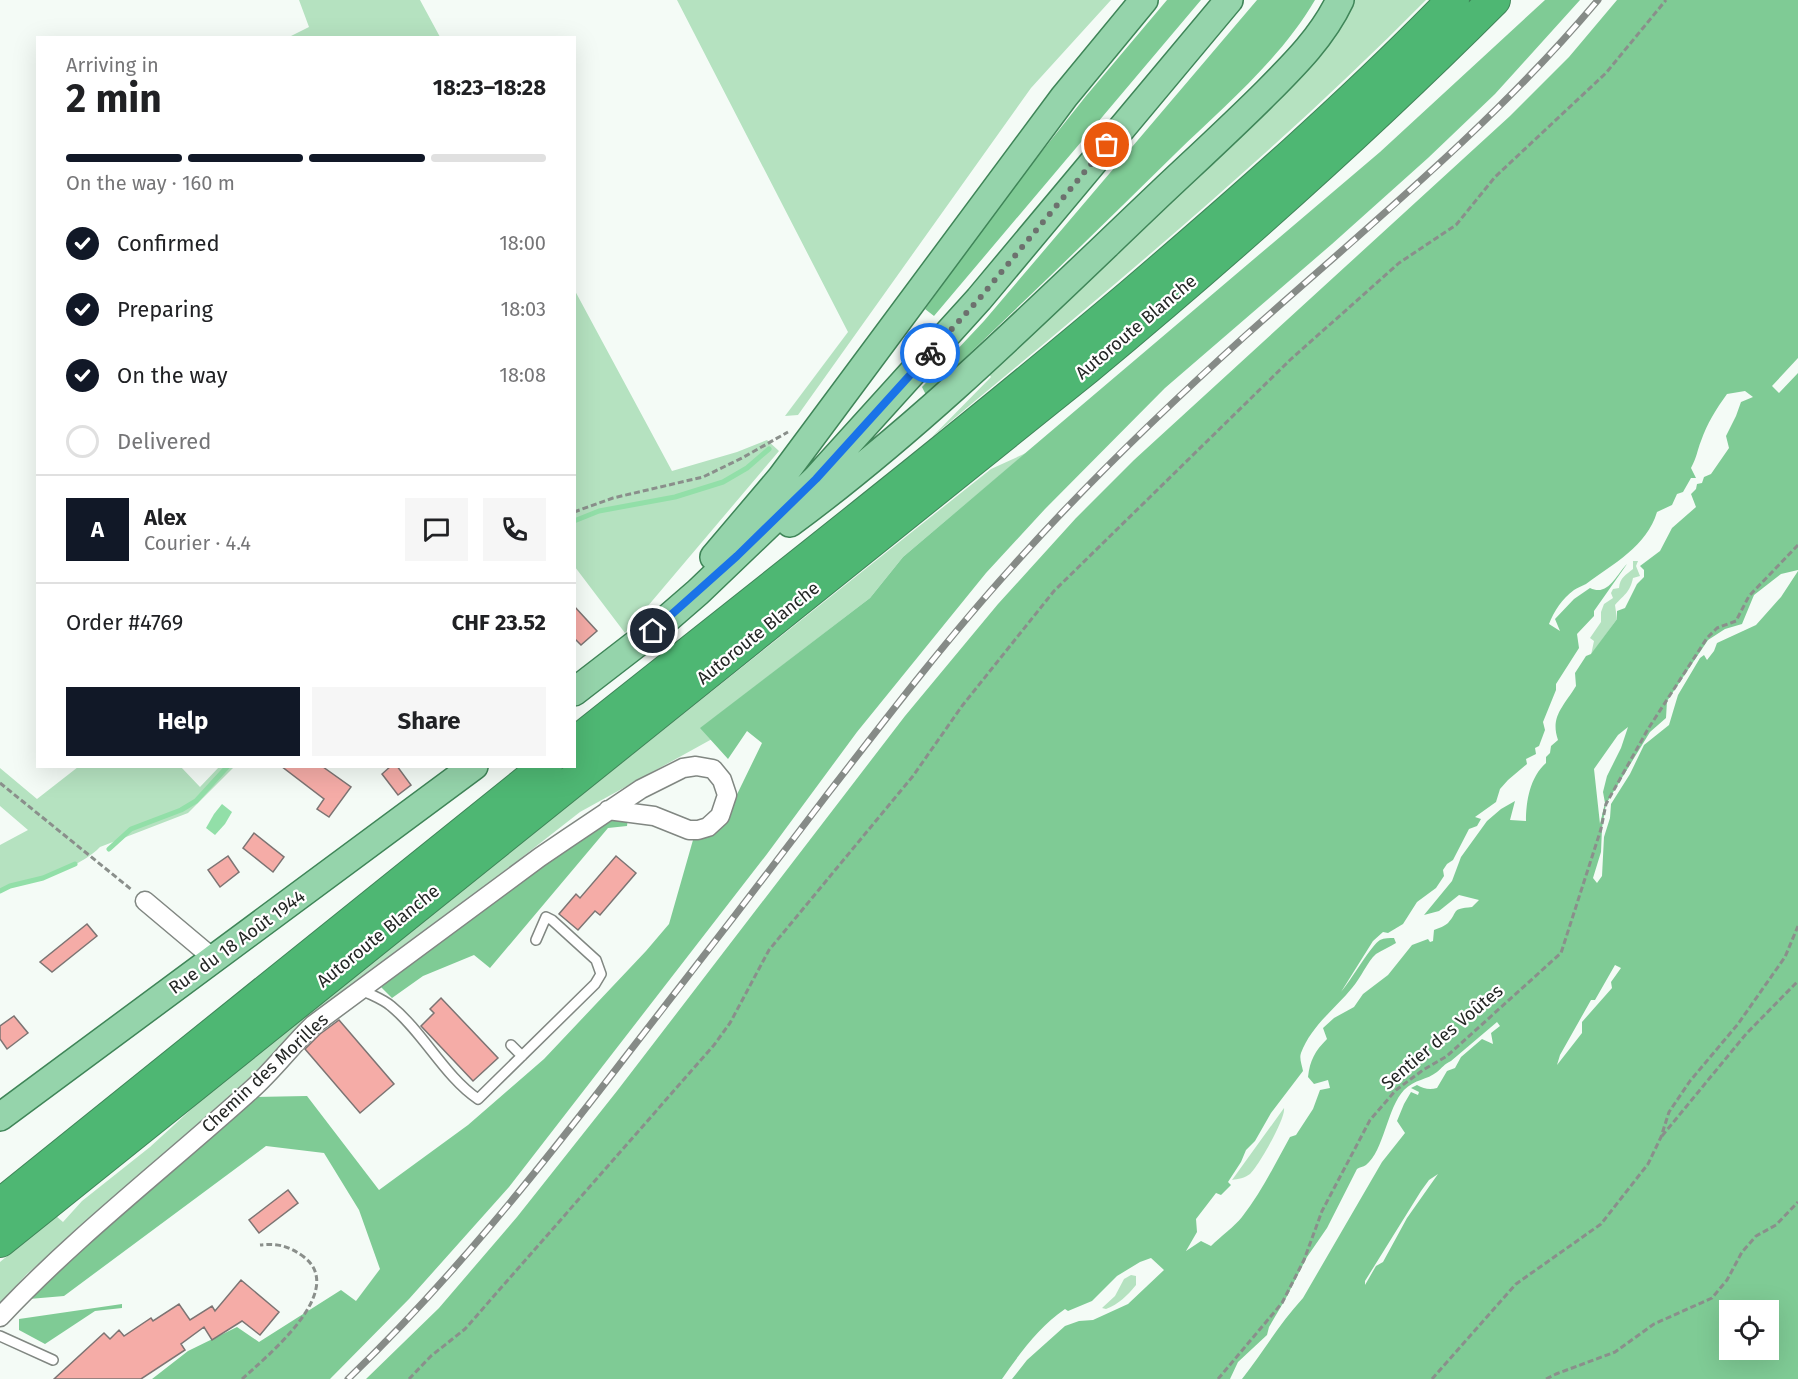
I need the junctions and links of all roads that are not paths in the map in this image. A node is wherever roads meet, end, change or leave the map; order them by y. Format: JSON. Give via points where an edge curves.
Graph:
{"nodes":[{"id":1,"x":1144,"y":0,"type":"edge"},
{"id":2,"x":1230,"y":0,"type":"edge"},
{"id":3,"x":1340,"y":0,"type":"edge"},
{"id":4,"x":1453,"y":0,"type":"edge"},
{"id":5,"x":1494,"y":0,"type":"edge"},
{"id":6,"x":698,"y":592,"type":"junction"},
{"id":7,"x":653,"y":631,"type":"junction"},
{"id":8,"x":576,"y":690,"type":"edge"},
{"id":9,"x":576,"y":742,"type":"edge"},
{"id":10,"x":471,"y":768,"type":"edge"},
{"id":11,"x":544,"y":768,"type":"edge"},
{"id":12,"x":609,"y":810,"type":"junction"},
{"id":13,"x":145,"y":901,"type":"road end"},
{"id":14,"x":536,"y":940,"type":"dead end"},
{"id":15,"x":214,"y":959,"type":"junction"},
{"id":16,"x":362,"y":990,"type":"junction"},
{"id":17,"x":511,"y":1045,"type":"dead end"},
{"id":18,"x":522,"y":1056,"type":"junction"},
{"id":19,"x":0,"y":1117,"type":"edge"},
{"id":20,"x":0,"y":1205,"type":"edge"},
{"id":21,"x":0,"y":1241,"type":"edge"},
{"id":22,"x":0,"y":1317,"type":"edge"},
{"id":23,"x":0,"y":1336,"type":"edge"},
{"id":24,"x":52,"y":1360,"type":"dead end"}],
"edges":[{"from":1,"to":7,"type":"main road","via":[[1064,97],[781,478]]},
{"from":2,"to":6,"type":"main road","via":[[979,299],[816,479]]},
{"from":3,"to":6,"type":"main road","via":[[1327,24],[1286,72],[967,378],[849,480]]},
{"from":4,"to":9,"type":"highway","name":"Autoroute Blanche","via":[[1259,184],[1071,346]]},
{"from":5,"to":21,"type":"highway","name":"Autoroute Blanche","via":[[1278,205],[1087,368]]},
{"from":6,"to":7,"type":"main road"},
{"from":7,"to":8,"type":"main road"},
{"from":10,"to":15,"type":"main road","name":"Rue du 18 Août 1944"},
{"from":11,"to":20,"type":"highway","name":"Autoroute Blanche"},
{"from":12,"to":12,"type":"street","name":"Chemin des Morilles","via":[[654,816],[698,830],[720,816],[727,795],[722,780],[712,769],[690,766],[641,789]]},
{"from":12,"to":16,"type":"street","name":"Chemin des Morilles"},
{"from":13,"to":15,"type":"street"},
{"from":14,"to":18,"type":"lane","via":[[546,917],[552,920],[596,960],[601,974]]},
{"from":15,"to":19,"type":"main road","name":"Rue du 18 Août 1944"},
{"from":16,"to":18,"type":"lane","via":[[390,1004],[466,1091],[478,1099]]},
{"from":16,"to":22,"type":"street","name":"Chemin des Morilles","via":[[297,1040],[253,1089],[105,1218]]},
{"from":17,"to":18,"type":"lane"},
{"from":23,"to":24,"type":"lane"}]}
